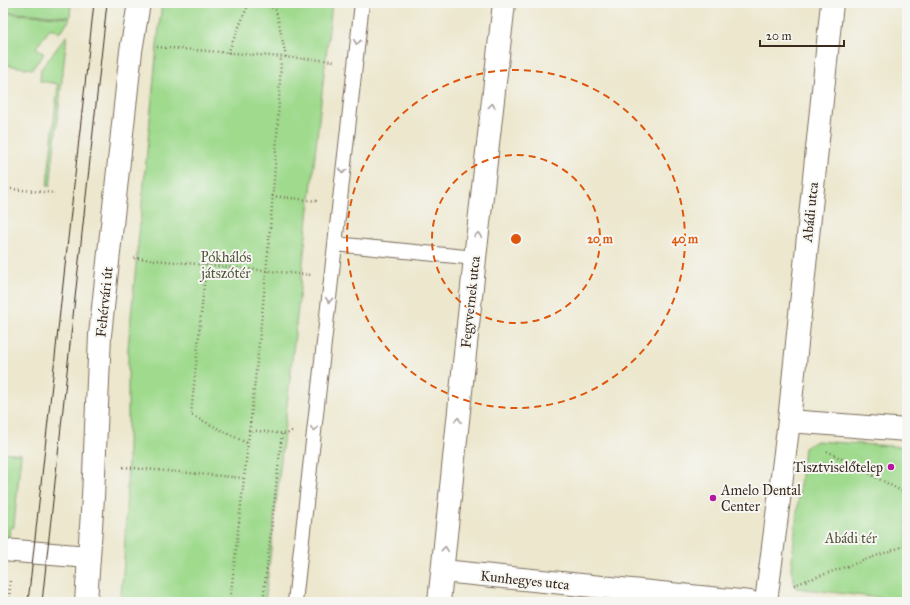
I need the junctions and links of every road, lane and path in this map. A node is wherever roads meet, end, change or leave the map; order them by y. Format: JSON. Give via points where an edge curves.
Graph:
{"nodes":[{"id":1,"x":139,"y":3,"type":"edge"},
{"id":2,"x":249,"y":3,"type":"edge"},
{"id":3,"x":265,"y":3,"type":"edge"},
{"id":4,"x":362,"y":3,"type":"edge"},
{"id":5,"x":504,"y":3,"type":"edge"},
{"id":6,"x":832,"y":3,"type":"edge"},
{"id":7,"x":151,"y":46,"type":"dead end"},
{"id":8,"x":228,"y":53,"type":"junction"},
{"id":9,"x":281,"y":57,"type":"junction"},
{"id":10,"x":286,"y":57,"type":"junction"},
{"id":11,"x":355,"y":63,"type":"junction"},
{"id":12,"x":11,"y":189,"type":"dead end"},
{"id":13,"x":55,"y":193,"type":"dead end"},
{"id":14,"x":272,"y":196,"type":"junction"},
{"id":15,"x":339,"y":203,"type":"junction"},
{"id":16,"x":335,"y":244,"type":"junction"},
{"id":17,"x":132,"y":258,"type":"dead end"},
{"id":18,"x":475,"y":258,"type":"junction"},
{"id":19,"x":206,"y":265,"type":"junction"},
{"id":20,"x":266,"y":270,"type":"junction"},
{"id":21,"x":331,"y":277,"type":"junction"},
{"id":22,"x":789,"y":421,"type":"junction"},
{"id":23,"x":248,"y":430,"type":"junction"},
{"id":24,"x":907,"y":430,"type":"edge"},
{"id":25,"x":247,"y":443,"type":"junction"},
{"id":26,"x":826,"y":450,"type":"dead end"},
{"id":27,"x":123,"y":467,"type":"dead end"},
{"id":28,"x":243,"y":478,"type":"junction"},
{"id":29,"x":907,"y":494,"type":"edge"},
{"id":30,"x":907,"y":545,"type":"edge"},
{"id":31,"x":3,"y":550,"type":"edge"},
{"id":32,"x":89,"y":557,"type":"junction"},
{"id":33,"x":443,"y":571,"type":"junction"},
{"id":34,"x":10,"y":580,"type":"dead end"},
{"id":35,"x":788,"y":589,"type":"dead end"},
{"id":36,"x":696,"y":599,"type":"edge"},
{"id":37,"x":9,"y":602,"type":"edge"},
{"id":38,"x":86,"y":602,"type":"edge"},
{"id":39,"x":230,"y":602,"type":"edge"},
{"id":40,"x":263,"y":602,"type":"edge"},
{"id":41,"x":295,"y":602,"type":"edge"},
{"id":42,"x":439,"y":602,"type":"edge"},
{"id":43,"x":750,"y":602,"type":"edge"},
{"id":44,"x":766,"y":602,"type":"edge"}],
"edges":[{"from":1,"to":32,"type":"street","name":"Fehérvári út","via":[[131,51],[100,336]]},
{"from":2,"to":8,"type":"path"},
{"from":3,"to":10,"type":"path","via":[[276,10]]},
{"from":4,"to":11,"type":"lane","one_way":true},
{"from":18,"to":5,"type":"street","name":"Fegyvernek utca","one_way":true},
{"from":6,"to":22,"type":"street","name":"Abádi utca"},
{"from":7,"to":8,"type":"path"},
{"from":8,"to":9,"type":"path"},
{"from":9,"to":10,"type":"path"},
{"from":9,"to":14,"type":"path"},
{"from":10,"to":11,"type":"path"},
{"from":11,"to":15,"type":"lane","one_way":true},
{"from":12,"to":13,"type":"path"},
{"from":14,"to":15,"type":"path"},
{"from":14,"to":20,"type":"path"},
{"from":15,"to":16,"type":"lane"},
{"from":16,"to":18,"type":"lane"},
{"from":16,"to":21,"type":"lane"},
{"from":17,"to":19,"type":"path"},
{"from":33,"to":18,"type":"street","name":"Fegyvernek utca","one_way":true},
{"from":19,"to":20,"type":"path"},
{"from":19,"to":25,"type":"path","via":[[191,415]]},
{"from":20,"to":21,"type":"path"},
{"from":20,"to":23,"type":"path"},
{"from":21,"to":41,"type":"lane","one_way":true},
{"from":22,"to":24,"type":"street"},
{"from":22,"to":44,"type":"street"},
{"from":23,"to":25,"type":"path"},
{"from":23,"to":40,"type":"path","via":[[282,433]]},
{"from":25,"to":28,"type":"path"},
{"from":26,"to":29,"type":"path"},
{"from":27,"to":28,"type":"path"},
{"from":28,"to":39,"type":"path"},
{"from":30,"to":35,"type":"path"},
{"from":31,"to":32,"type":"street"},
{"from":32,"to":38,"type":"street","name":"Fehérvári út"},
{"from":33,"to":36,"type":"street","name":"Kunhegyes utca"},
{"from":33,"to":42,"type":"street","name":"Fegyvernek utca"},
{"from":34,"to":37,"type":"path"},
{"from":36,"to":43,"type":"street","name":"Kunhegyes utca"}]}
